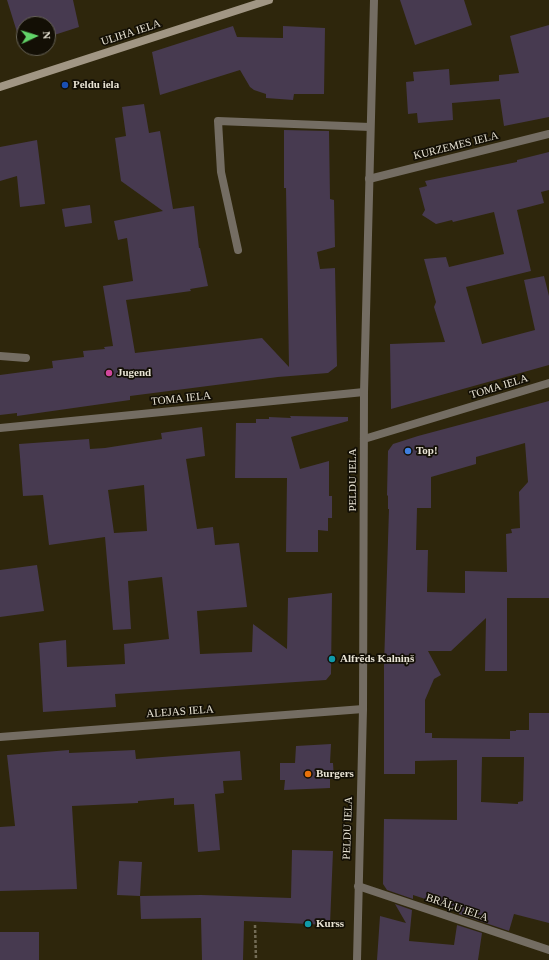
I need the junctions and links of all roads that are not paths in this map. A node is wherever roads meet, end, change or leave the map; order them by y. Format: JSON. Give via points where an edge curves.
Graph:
{"nodes":[{"id":1,"x":269,"y":0,"type":"edge"},
{"id":2,"x":374,"y":0,"type":"edge"},
{"id":3,"x":0,"y":87,"type":"edge"},
{"id":4,"x":370,"y":127,"type":"junction"},
{"id":5,"x":549,"y":134,"type":"edge"},
{"id":6,"x":369,"y":179,"type":"junction"},
{"id":7,"x":238,"y":250,"type":"dead end"},
{"id":8,"x":0,"y":356,"type":"edge"},
{"id":9,"x":26,"y":358,"type":"dead end"},
{"id":10,"x":549,"y":383,"type":"edge"},
{"id":11,"x":364,"y":392,"type":"junction"},
{"id":12,"x":0,"y":428,"type":"edge"},
{"id":13,"x":364,"y":439,"type":"junction"},
{"id":14,"x":362,"y":709,"type":"junction"},
{"id":15,"x":0,"y":737,"type":"edge"},
{"id":16,"x":358,"y":886,"type":"junction"},
{"id":17,"x":549,"y":950,"type":"edge"},
{"id":18,"x":357,"y":960,"type":"edge"}],
"edges":[{"from":1,"to":3,"type":"main road","name":"ULIHA IELA"},
{"from":2,"to":4,"type":"street","name":"PELDU IELA"},
{"from":4,"to":6,"type":"street","name":"PELDU IELA"},
{"from":4,"to":7,"type":"street","via":[[218,121],[221,172]]},
{"from":5,"to":6,"type":"street","name":"KURZEMES IELA"},
{"from":6,"to":11,"type":"street","name":"PELDU IELA"},
{"from":8,"to":9,"type":"street"},
{"from":10,"to":13,"type":"street","name":"TOMA IELA"},
{"from":11,"to":12,"type":"street","name":"TOMA IELA"},
{"from":11,"to":13,"type":"street","name":"PELDU IELA"},
{"from":13,"to":14,"type":"street","name":"PELDU IELA"},
{"from":14,"to":15,"type":"street","name":"ALEJAS IELA"},
{"from":14,"to":16,"type":"street","name":"PELDU IELA"},
{"from":16,"to":17,"type":"street","name":"BRĀĻU IELA"},
{"from":16,"to":18,"type":"street","name":"PELDU IELA"}]}
